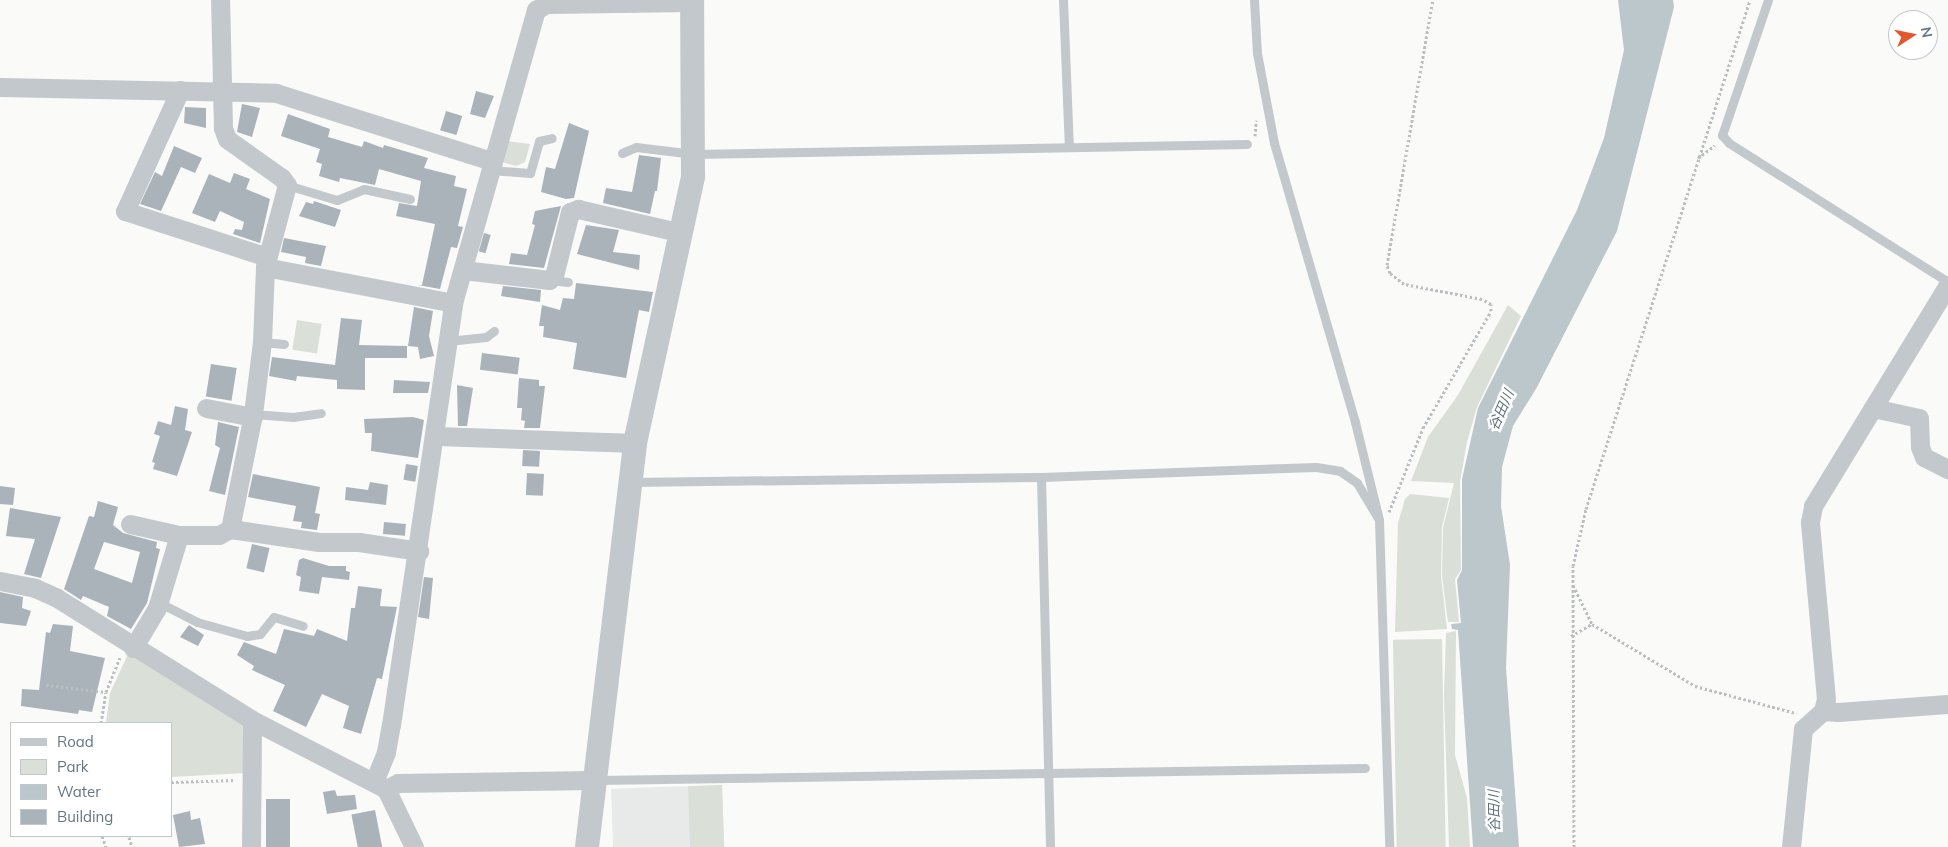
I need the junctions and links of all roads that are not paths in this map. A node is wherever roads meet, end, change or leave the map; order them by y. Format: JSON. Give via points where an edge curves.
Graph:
{"nodes":[{"id":1,"x":220,"y":0,"type":"edge"},
{"id":2,"x":1063,"y":0,"type":"edge"},
{"id":3,"x":1254,"y":0,"type":"edge"},
{"id":4,"x":1768,"y":0,"type":"edge"},
{"id":5,"x":692,"y":1,"type":"edge"},
{"id":6,"x":0,"y":87,"type":"edge"},
{"id":7,"x":180,"y":90,"type":"junction"},
{"id":8,"x":221,"y":91,"type":"junction"},
{"id":9,"x":552,"y":138,"type":"dead end"},
{"id":10,"x":1247,"y":144,"type":"dead end"},
{"id":11,"x":1069,"y":147,"type":"junction"},
{"id":12,"x":622,"y":153,"type":"dead end"},
{"id":13,"x":694,"y":154,"type":"junction"},
{"id":14,"x":491,"y":166,"type":"junction"},
{"id":15,"x":287,"y":185,"type":"junction"},
{"id":16,"x":410,"y":199,"type":"dead end"},
{"id":17,"x":682,"y":233,"type":"junction"},
{"id":18,"x":266,"y":262,"type":"junction"},
{"id":19,"x":463,"y":270,"type":"junction"},
{"id":20,"x":1948,"y":283,"type":"edge"},
{"id":21,"x":453,"y":303,"type":"junction"},
{"id":22,"x":494,"y":332,"type":"dead end"},
{"id":23,"x":448,"y":341,"type":"junction"},
{"id":24,"x":262,"y":342,"type":"junction"},
{"id":25,"x":284,"y":344,"type":"dead end"},
{"id":26,"x":206,"y":408,"type":"dead end"},
{"id":27,"x":1872,"y":408,"type":"junction"},
{"id":28,"x":321,"y":413,"type":"dead end"},
{"id":29,"x":253,"y":415,"type":"junction"},
{"id":30,"x":436,"y":436,"type":"junction"},
{"id":31,"x":634,"y":444,"type":"junction"},
{"id":32,"x":1948,"y":469,"type":"edge"},
{"id":33,"x":1041,"y":477,"type":"junction"},
{"id":34,"x":630,"y":482,"type":"junction"},
{"id":35,"x":1379,"y":520,"type":"junction"},
{"id":36,"x":130,"y":524,"type":"dead end"},
{"id":37,"x":230,"y":529,"type":"junction"},
{"id":38,"x":179,"y":535,"type":"junction"},
{"id":39,"x":419,"y":551,"type":"junction"},
{"id":40,"x":0,"y":581,"type":"edge"},
{"id":41,"x":158,"y":602,"type":"junction"},
{"id":42,"x":304,"y":626,"type":"dead end"},
{"id":43,"x":129,"y":646,"type":"junction"},
{"id":44,"x":1948,"y":704,"type":"edge"},
{"id":45,"x":1823,"y":711,"type":"junction"},
{"id":46,"x":252,"y":720,"type":"junction"},
{"id":47,"x":1365,"y":768,"type":"dead end"},
{"id":48,"x":1047,"y":772,"type":"junction"},
{"id":49,"x":594,"y":780,"type":"junction"},
{"id":50,"x":380,"y":785,"type":"junction"},
{"id":51,"x":251,"y":847,"type":"edge"},
{"id":52,"x":414,"y":847,"type":"edge"},
{"id":53,"x":586,"y":847,"type":"edge"},
{"id":54,"x":1050,"y":847,"type":"edge"},
{"id":55,"x":1389,"y":847,"type":"edge"},
{"id":56,"x":1791,"y":847,"type":"edge"}],
"edges":[{"from":1,"to":8,"type":"street"},
{"from":2,"to":11,"type":"lane"},
{"from":3,"to":35,"type":"lane","via":[[1256,53],[1274,143],[1324,309]]},
{"from":4,"to":20,"type":"lane","via":[[1722,135],[1729,143]]},
{"from":5,"to":13,"type":"street"},
{"from":5,"to":14,"type":"street","via":[[546,4],[536,10]]},
{"from":6,"to":7,"type":"street"},
{"from":7,"to":8,"type":"street"},
{"from":7,"to":18,"type":"street","via":[[125,211]]},
{"from":8,"to":14,"type":"street","via":[[276,93]]},
{"from":8,"to":15,"type":"street","via":[[223,128],[227,139],[282,178]]},
{"from":9,"to":14,"type":"lane","via":[[539,141],[530,173]]},
{"from":10,"to":11,"type":"lane"},
{"from":11,"to":13,"type":"lane"},
{"from":12,"to":13,"type":"lane","via":[[636,147]]},
{"from":13,"to":17,"type":"street"},
{"from":14,"to":19,"type":"street"},
{"from":15,"to":16,"type":"lane","via":[[338,200],[364,189]]},
{"from":15,"to":18,"type":"street"},
{"from":17,"to":19,"type":"street","via":[[578,210],[570,212],[554,276],[558,281]]},
{"from":17,"to":31,"type":"street"},
{"from":18,"to":21,"type":"street"},
{"from":18,"to":24,"type":"street"},
{"from":19,"to":21,"type":"street"},
{"from":20,"to":27,"type":"street"},
{"from":21,"to":23,"type":"street"},
{"from":22,"to":23,"type":"lane","via":[[486,337]]},
{"from":23,"to":30,"type":"street"},
{"from":24,"to":25,"type":"lane"},
{"from":24,"to":29,"type":"street"},
{"from":26,"to":29,"type":"street"},
{"from":27,"to":32,"type":"street","via":[[1919,418],[1920,447],[1924,457]]},
{"from":27,"to":45,"type":"street","via":[[1813,506],[1810,522],[1826,699]]},
{"from":28,"to":29,"type":"lane","via":[[292,417]]},
{"from":29,"to":37,"type":"street"},
{"from":30,"to":31,"type":"street"},
{"from":30,"to":39,"type":"street"},
{"from":31,"to":34,"type":"street"},
{"from":33,"to":34,"type":"lane"},
{"from":33,"to":35,"type":"lane","via":[[1316,467],[1340,471],[1357,483]]},
{"from":33,"to":48,"type":"lane"},
{"from":34,"to":49,"type":"street"},
{"from":35,"to":55,"type":"lane"},
{"from":36,"to":38,"type":"street"},
{"from":37,"to":38,"type":"street","via":[[219,535]]},
{"from":37,"to":39,"type":"street","via":[[319,542],[359,542]]},
{"from":38,"to":41,"type":"street"},
{"from":39,"to":50,"type":"street"},
{"from":40,"to":43,"type":"street","via":[[36,588],[57,598]]},
{"from":41,"to":42,"type":"lane","via":[[197,622],[248,636],[260,634],[274,616]]},
{"from":41,"to":43,"type":"street"},
{"from":43,"to":46,"type":"street"},
{"from":44,"to":45,"type":"street"},
{"from":45,"to":56,"type":"street","via":[[1808,723],[1801,740]]},
{"from":46,"to":50,"type":"street"},
{"from":46,"to":51,"type":"street"},
{"from":47,"to":48,"type":"lane"},
{"from":48,"to":49,"type":"lane"},
{"from":48,"to":54,"type":"lane"},
{"from":49,"to":50,"type":"street"},
{"from":49,"to":53,"type":"street"},
{"from":50,"to":52,"type":"street"}]}
